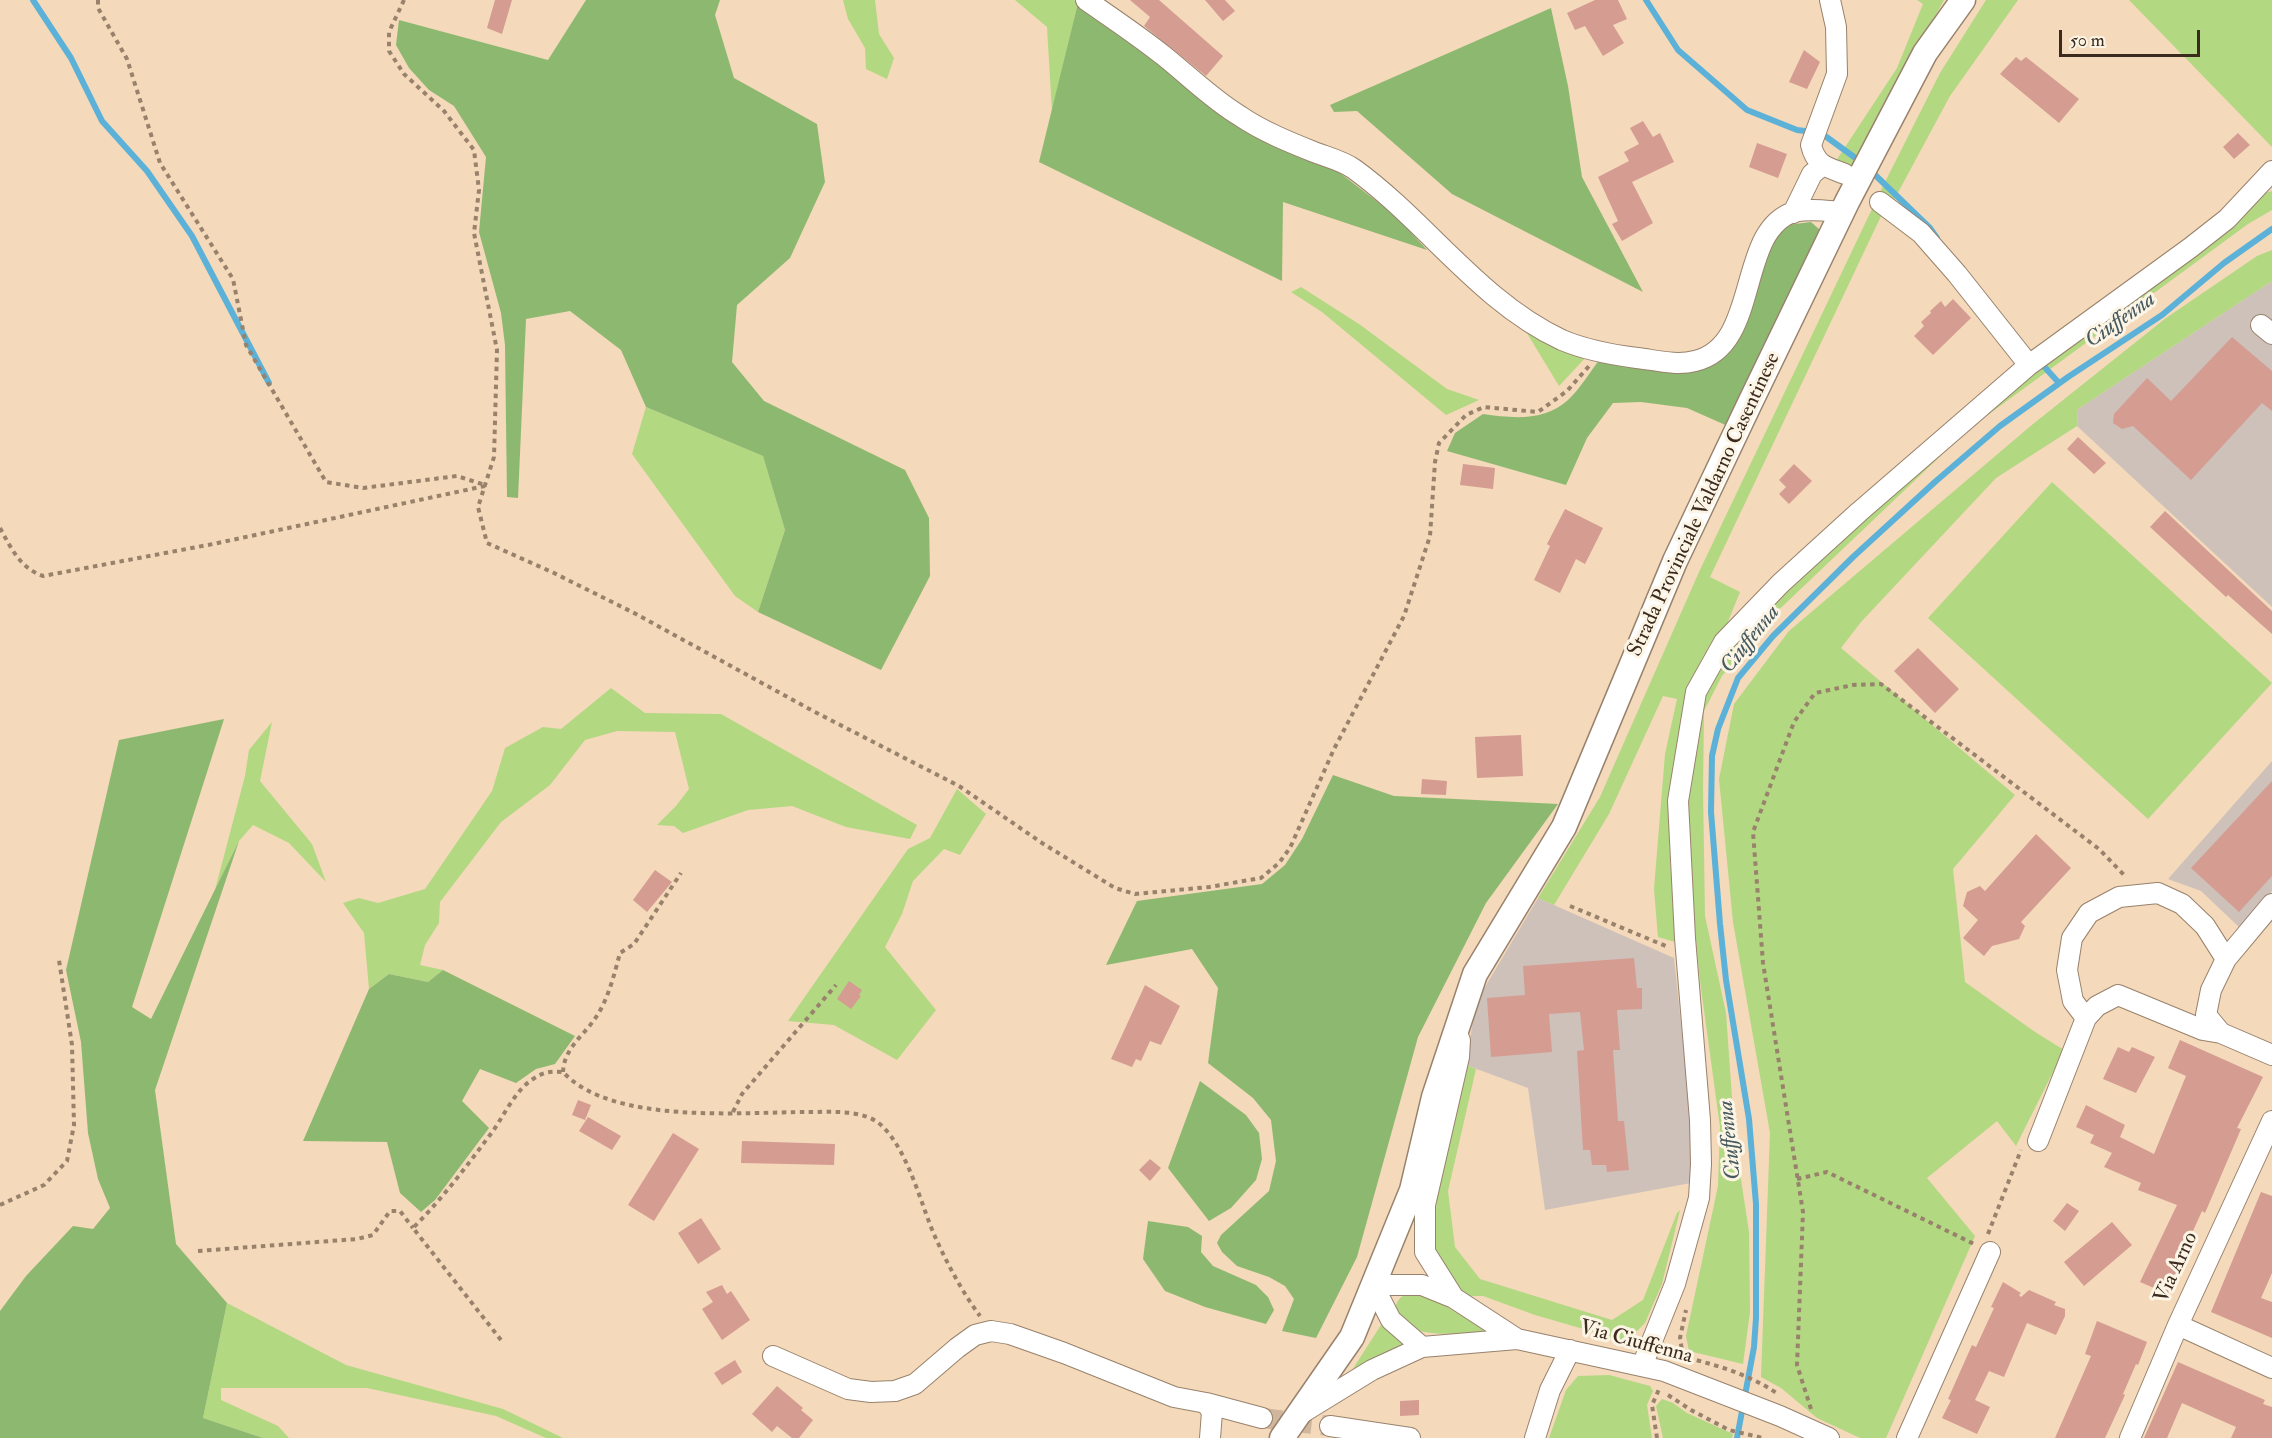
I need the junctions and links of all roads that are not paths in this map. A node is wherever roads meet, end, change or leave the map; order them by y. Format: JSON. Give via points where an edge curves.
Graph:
{"nodes":[{"id":1,"x":1086,"y":0,"type":"edge"},
{"id":2,"x":1830,"y":0,"type":"edge"},
{"id":3,"x":1963,"y":0,"type":"edge"},
{"id":4,"x":1823,"y":165,"type":"junction"},
{"id":5,"x":2272,"y":171,"type":"edge"},
{"id":6,"x":1845,"y":174,"type":"dead end"},
{"id":7,"x":1880,"y":202,"type":"dead end"},
{"id":8,"x":1842,"y":212,"type":"junction"},
{"id":9,"x":1793,"y":213,"type":"junction"},
{"id":10,"x":2029,"y":365,"type":"junction"},
{"id":11,"x":2272,"y":904,"type":"edge"},
{"id":12,"x":2226,"y":959,"type":"junction"},
{"id":13,"x":1460,"y":1015,"type":"junction"},
{"id":14,"x":2086,"y":1018,"type":"junction"},
{"id":15,"x":2221,"y":1033,"type":"junction"},
{"id":16,"x":2272,"y":1055,"type":"edge"},
{"id":17,"x":2272,"y":1121,"type":"edge"},
{"id":18,"x":2038,"y":1141,"type":"road end"},
{"id":19,"x":1990,"y":1251,"type":"road end"},
{"id":20,"x":1373,"y":1285,"type":"junction"},
{"id":21,"x":1454,"y":1298,"type":"junction"},
{"id":22,"x":2178,"y":1324,"type":"junction"},
{"id":23,"x":1517,"y":1339,"type":"junction"},
{"id":24,"x":1422,"y":1347,"type":"junction"},
{"id":25,"x":1570,"y":1350,"type":"junction"},
{"id":26,"x":773,"y":1356,"type":"dead end"},
{"id":27,"x":1642,"y":1366,"type":"junction"},
{"id":28,"x":2272,"y":1368,"type":"edge"},
{"id":29,"x":1206,"y":1403,"type":"junction"},
{"id":30,"x":1297,"y":1415,"type":"junction"},
{"id":31,"x":1262,"y":1418,"type":"tunnel mouth"},
{"id":32,"x":1330,"y":1426,"type":"tunnel mouth"},
{"id":33,"x":1210,"y":1438,"type":"edge"},
{"id":34,"x":1282,"y":1438,"type":"edge"},
{"id":35,"x":1410,"y":1438,"type":"edge"},
{"id":36,"x":1535,"y":1438,"type":"edge"},
{"id":37,"x":1829,"y":1438,"type":"edge"},
{"id":38,"x":1907,"y":1438,"type":"edge"},
{"id":39,"x":2130,"y":1438,"type":"edge"}],
"edges":[{"from":1,"to":9,"type":"street","via":[[1240,116],[1351,167],[1404,208],[1474,277],[1520,315],[1563,340],[1618,356],[1678,363],[1712,354],[1738,319],[1757,253],[1781,219]]},
{"from":2,"to":4,"type":"street","via":[[1836,27],[1837,74],[1810,145],[1814,157]]},
{"from":3,"to":8,"type":"main road","name":"Strada Provinciale Valdarno Casentinese","via":[[1926,53]]},
{"from":4,"to":6,"type":"street"},
{"from":4,"to":9,"type":"street","via":[[1812,174]]},
{"from":5,"to":10,"type":"street","via":[[2227,219]]},
{"from":7,"to":10,"type":"street","via":[[1921,234]]},
{"from":8,"to":9,"type":"street"},
{"from":8,"to":13,"type":"main road","name":"Strada Provinciale Valdarno Casentinese","via":[[1676,561],[1564,827],[1475,974]]},
{"from":10,"to":27,"type":"street","via":[[1781,583],[1724,642],[1696,692],[1678,801],[1700,1120],[1699,1198],[1675,1284]]},
{"from":11,"to":12,"type":"street"},
{"from":12,"to":14,"type":"street","via":[[2205,926],[2182,904],[2158,893],[2119,897],[2089,913],[2072,938],[2067,970],[2073,1001]]},
{"from":12,"to":15,"type":"street","via":[[2211,990],[2206,1015]]},
{"from":13,"to":20,"type":"main road","name":"Strada Provinciale Valdarno Casentinese","via":[[1434,1096],[1412,1191]]},
{"from":13,"to":21,"type":"street","name":"Strada Provinciale Valdarno Casentinese","via":[[1459,1058],[1425,1205],[1425,1252]]},
{"from":14,"to":15,"type":"street","via":[[2118,994],[2203,1030]]},
{"from":14,"to":18,"type":"street"},
{"from":15,"to":16,"type":"street"},
{"from":17,"to":22,"type":"street","name":"Via Arno"},
{"from":19,"to":38,"type":"street"},
{"from":20,"to":21,"type":"street","name":"Strada Provinciale Valdarno Casentinese","via":[[1422,1285]]},
{"from":20,"to":24,"type":"street","via":[[1391,1320]]},
{"from":20,"to":30,"type":"main road","name":"Strada Provinciale Valdarno Casentinese","via":[[1352,1338]]},
{"from":21,"to":23,"type":"street","name":"Strada Provinciale Valdarno Casentinese"},
{"from":22,"to":28,"type":"street"},
{"from":22,"to":39,"type":"street","name":"Via Arno"},
{"from":23,"to":24,"type":"street","name":"Via Ciuffenna"},
{"from":23,"to":25,"type":"street","name":"Via Ciuffenna"},
{"from":24,"to":30,"type":"street","name":"Via Ciuffenna","via":[[1372,1370]]},
{"from":25,"to":27,"type":"street","name":"Via Ciuffenna"},
{"from":25,"to":36,"type":"street","via":[[1550,1390]]},
{"from":26,"to":29,"type":"street","via":[[848,1389],[895,1391],[915,1384],[975,1335],[991,1331],[1053,1349],[1174,1397]]},
{"from":27,"to":37,"type":"street","name":"Via Ciuffenna","via":[[1684,1378]]},
{"from":29,"to":31,"type":"street"},
{"from":29,"to":33,"type":"street","via":[[1212,1412]]},
{"from":30,"to":34,"type":"main road","name":"Strada Provinciale Valdarno Casentinese"},
{"from":32,"to":35,"type":"street"}]}
